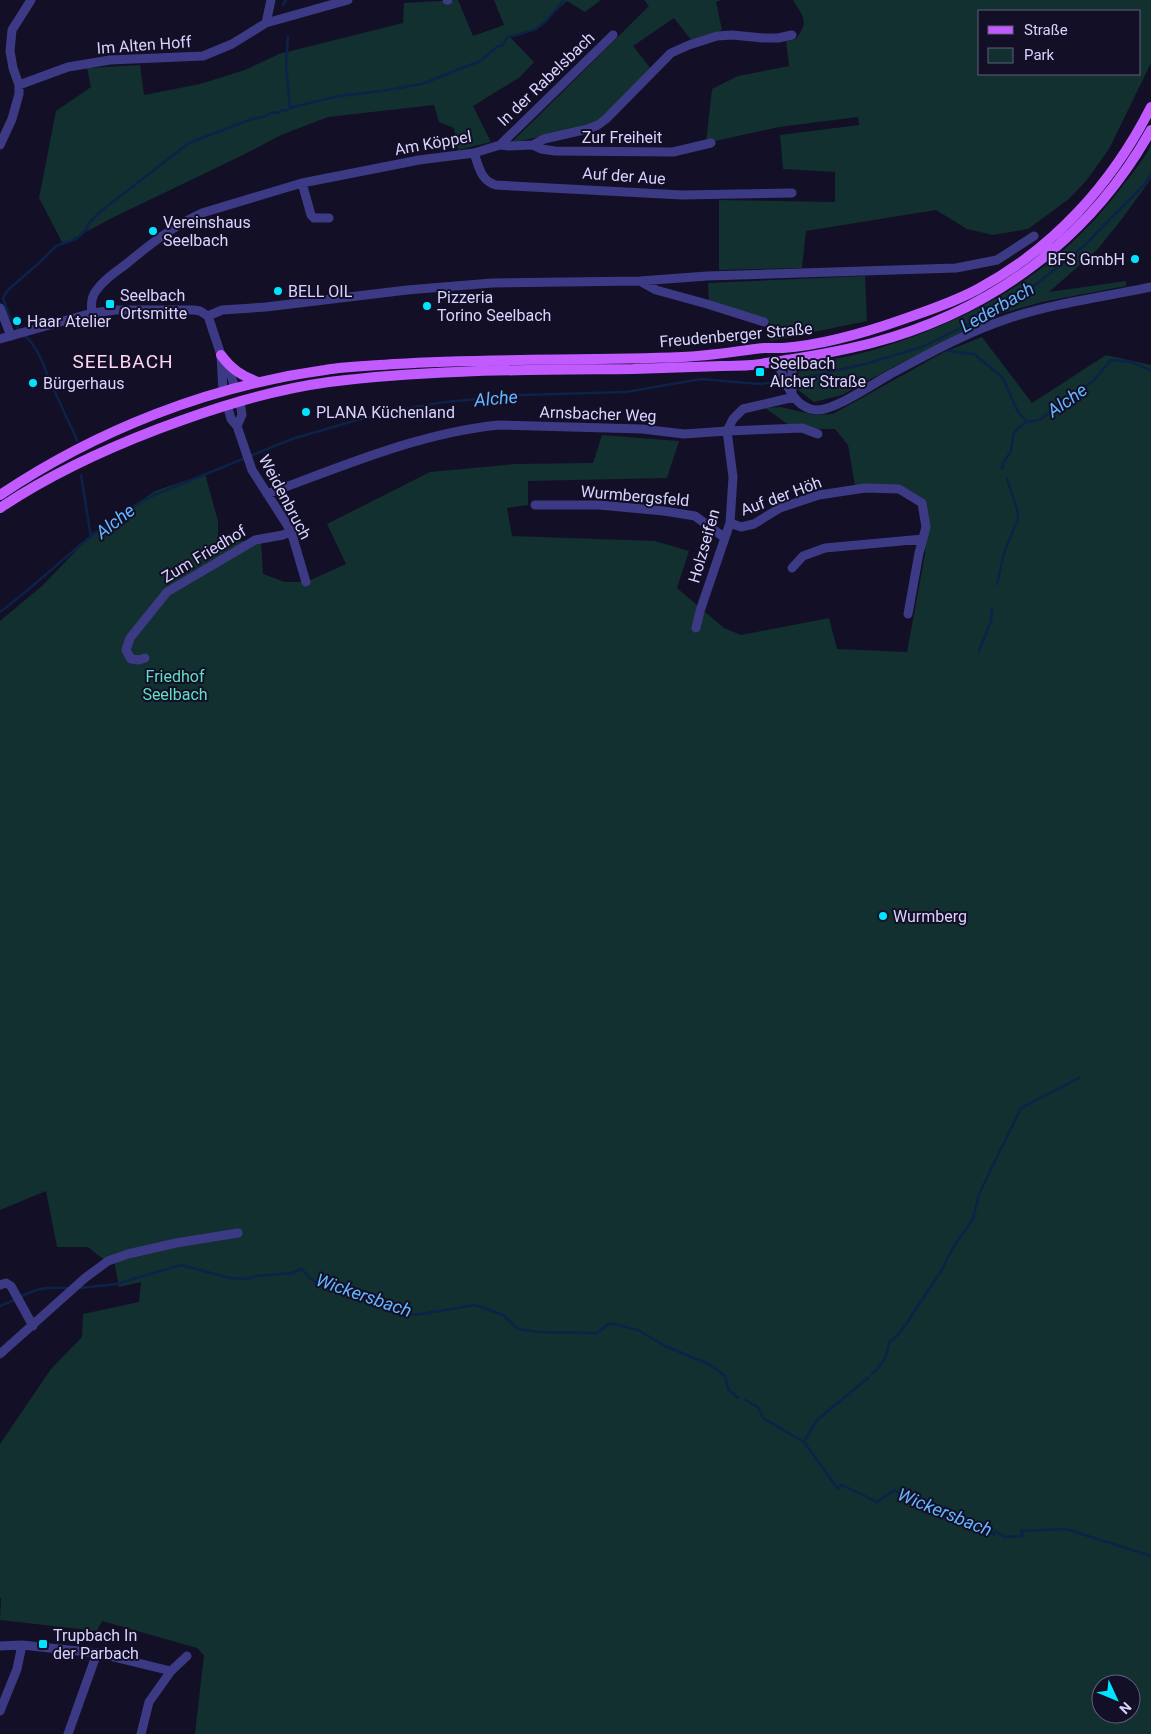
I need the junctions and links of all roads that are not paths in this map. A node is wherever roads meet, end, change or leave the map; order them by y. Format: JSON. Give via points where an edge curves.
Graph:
{"nodes":[{"id":1,"x":31,"y":0,"type":"edge"},
{"id":2,"x":271,"y":0,"type":"edge"},
{"id":3,"x":346,"y":0,"type":"edge"},
{"id":4,"x":266,"y":23,"type":"junction"},
{"id":5,"x":613,"y":35,"type":"dead end"},
{"id":6,"x":792,"y":35,"type":"dead end"},
{"id":7,"x":19,"y":85,"type":"junction"},
{"id":8,"x":1151,"y":107,"type":"edge"},
{"id":9,"x":1151,"y":130,"type":"edge"},
{"id":10,"x":711,"y":143,"type":"dead end"},
{"id":11,"x":0,"y":145,"type":"edge"},
{"id":12,"x":500,"y":145,"type":"junction"},
{"id":13,"x":533,"y":145,"type":"junction"},
{"id":14,"x":474,"y":153,"type":"junction"},
{"id":15,"x":302,"y":183,"type":"junction"},
{"id":16,"x":792,"y":193,"type":"dead end"},
{"id":17,"x":329,"y":218,"type":"dead end"},
{"id":18,"x":1034,"y":236,"type":"dead end"},
{"id":19,"x":640,"y":281,"type":"junction"},
{"id":20,"x":1151,"y":287,"type":"edge"},
{"id":21,"x":0,"y":308,"type":"edge"},
{"id":22,"x":92,"y":313,"type":"junction"},
{"id":23,"x":208,"y":316,"type":"junction"},
{"id":24,"x":764,"y":322,"type":"dead end"},
{"id":25,"x":11,"y":336,"type":"junction"},
{"id":26,"x":0,"y":339,"type":"edge"},
{"id":27,"x":784,"y":348,"type":"junction"},
{"id":28,"x":224,"y":359,"type":"junction"},
{"id":29,"x":786,"y":359,"type":"junction"},
{"id":30,"x":258,"y":382,"type":"junction"},
{"id":31,"x":234,"y":388,"type":"junction"},
{"id":32,"x":223,"y":391,"type":"junction"},
{"id":33,"x":792,"y":392,"type":"junction"},
{"id":34,"x":240,"y":401,"type":"junction"},
{"id":35,"x":227,"y":405,"type":"junction"},
{"id":36,"x":237,"y":426,"type":"junction"},
{"id":37,"x":727,"y":431,"type":"junction"},
{"id":38,"x":818,"y":434,"type":"dead end"},
{"id":39,"x":268,"y":494,"type":"junction"},
{"id":40,"x":0,"y":495,"type":"edge"},
{"id":41,"x":535,"y":505,"type":"dead end"},
{"id":42,"x":0,"y":508,"type":"edge"},
{"id":43,"x":730,"y":523,"type":"junction"},
{"id":44,"x":291,"y":531,"type":"junction"},
{"id":45,"x":725,"y":538,"type":"junction"},
{"id":46,"x":923,"y":540,"type":"junction"},
{"id":47,"x":792,"y":568,"type":"dead end"},
{"id":48,"x":306,"y":582,"type":"dead end"},
{"id":49,"x":908,"y":614,"type":"dead end"},
{"id":50,"x":696,"y":628,"type":"dead end"},
{"id":51,"x":145,"y":658,"type":"dead end"},
{"id":52,"x":238,"y":1233,"type":"dead end"},
{"id":53,"x":0,"y":1285,"type":"edge"},
{"id":54,"x":33,"y":1326,"type":"junction"},
{"id":55,"x":0,"y":1354,"type":"edge"},
{"id":56,"x":22,"y":1645,"type":"junction"},
{"id":57,"x":0,"y":1646,"type":"edge"},
{"id":58,"x":96,"y":1654,"type":"junction"},
{"id":59,"x":187,"y":1656,"type":"dead end"},
{"id":60,"x":171,"y":1670,"type":"junction"},
{"id":61,"x":0,"y":1711,"type":"edge"},
{"id":62,"x":68,"y":1734,"type":"edge"},
{"id":63,"x":141,"y":1734,"type":"edge"}],
"edges":[{"from":1,"to":7,"type":"street","via":[[12,30],[10,44]]},
{"from":2,"to":4,"type":"street"},
{"from":3,"to":4,"type":"street","name":"Im Alten Hoff"},
{"from":4,"to":7,"type":"street","name":"Im Alten Hoff","via":[[232,44],[204,56],[110,60],[76,66]]},
{"from":5,"to":12,"type":"street","name":"In der Rabelsbach"},
{"from":6,"to":13,"type":"street","name":"Am Köppel","via":[[778,38],[717,36],[689,45],[671,53],[598,126],[544,139]]},
{"from":7,"to":11,"type":"street","via":[[12,119]]},
{"from":8,"to":27,"type":"main road","name":"Freudenberger Straße","via":[[1122,158],[1087,203],[1052,238],[1009,270],[962,297],[893,324]]},
{"from":9,"to":29,"type":"main road","name":"Freudenberger Straße","via":[[1118,182],[1090,216],[1059,246],[1003,287],[966,308],[901,334],[847,349]]},
{"from":10,"to":13,"type":"street","name":"Zur Freiheit","via":[[685,151],[648,153],[555,151]]},
{"from":12,"to":13,"type":"street","name":"Am Köppel"},
{"from":12,"to":14,"type":"street","name":"Am Köppel"},
{"from":14,"to":15,"type":"street","name":"Am Köppel","via":[[419,160]]},
{"from":14,"to":16,"type":"street","name":"Auf der Aue","via":[[484,179],[496,184],[682,194]]},
{"from":15,"to":17,"type":"street","via":[[311,215]]},
{"from":15,"to":22,"type":"street","name":"Am Köppel","via":[[202,214],[175,227],[100,286],[91,302]]},
{"from":18,"to":19,"type":"street","name":"Freudenberger Straße","via":[[997,260],[956,268]]},
{"from":19,"to":23,"type":"street","name":"Freudenberger Straße","via":[[445,286],[222,310]]},
{"from":19,"to":24,"type":"street","name":"Freudenberger Straße","via":[[656,290]]},
{"from":20,"to":33,"type":"street","via":[[993,324],[949,343],[825,408],[817,410],[804,406]]},
{"from":21,"to":25,"type":"street"},
{"from":22,"to":23,"type":"street","via":[[194,310]]},
{"from":22,"to":25,"type":"street"},
{"from":23,"to":28,"type":"street"},
{"from":25,"to":26,"type":"street"},
{"from":27,"to":29,"type":"main road"},
{"from":27,"to":30,"type":"main road","name":"Freudenberger Straße","via":[[680,357],[411,363],[326,369]]},
{"from":28,"to":30,"type":"main road","via":[[242,376]]},
{"from":28,"to":31,"type":"street"},
{"from":28,"to":32,"type":"street"},
{"from":29,"to":33,"type":"street","via":[[781,371],[787,374]]},
{"from":29,"to":34,"type":"main road","name":"Freudenberger Straße","via":[[744,365],[411,374],[306,386]]},
{"from":30,"to":31,"type":"main road","name":"Freudenberger Straße"},
{"from":31,"to":32,"type":"main road","name":"Freudenberger Straße"},
{"from":31,"to":34,"type":"main road"},
{"from":32,"to":35,"type":"main road"},
{"from":32,"to":40,"type":"main road","name":"Freudenberger Straße","via":[[108,433]]},
{"from":33,"to":37,"type":"street","via":[[743,409]]},
{"from":34,"to":35,"type":"main road","name":"Freudenberger Straße"},
{"from":34,"to":36,"type":"street","name":"Weidenbruch","via":[[242,414]]},
{"from":35,"to":36,"type":"street","name":"Weidenbruch"},
{"from":35,"to":42,"type":"main road","name":"Freudenberger Straße","via":[[106,450],[51,477]]},
{"from":36,"to":39,"type":"street","name":"Weidenbruch","via":[[256,478]]},
{"from":37,"to":38,"type":"street","name":"Arnsbacher Weg","via":[[802,428]]},
{"from":37,"to":39,"type":"street","name":"Arnsbacher Weg","via":[[684,434],[642,429],[482,427],[396,447]]},
{"from":37,"to":43,"type":"street","name":"Holzseifen","via":[[733,477]]},
{"from":39,"to":44,"type":"street","name":"Weidenbruch"},
{"from":41,"to":45,"type":"street","name":"Wurmbergsfeld","via":[[600,505],[695,516]]},
{"from":43,"to":45,"type":"street","name":"Holzseifen"},
{"from":43,"to":46,"type":"street","name":"Auf der Höh","via":[[741,527],[754,524],[780,508],[819,495],[865,488],[899,489],[922,503],[926,527]]},
{"from":44,"to":48,"type":"street","name":"Weidenbruch"},
{"from":44,"to":51,"type":"street","name":"Zum Friedhof","via":[[255,540],[167,592],[126,645],[131,659]]},
{"from":45,"to":50,"type":"street","name":"Holzseifen"},
{"from":46,"to":47,"type":"street","via":[[825,548],[803,556]]},
{"from":46,"to":49,"type":"street","name":"Auf der Höh"},
{"from":52,"to":54,"type":"street","via":[[176,1243],[108,1260]]},
{"from":53,"to":54,"type":"street","via":[[6,1283],[11,1286]]},
{"from":54,"to":55,"type":"street"},
{"from":56,"to":57,"type":"street"},
{"from":56,"to":58,"type":"street"},
{"from":56,"to":61,"type":"street","via":[[18,1668]]},
{"from":58,"to":60,"type":"street"},
{"from":58,"to":62,"type":"street"},
{"from":59,"to":60,"type":"street"},
{"from":60,"to":63,"type":"street","via":[[149,1702]]}]}
